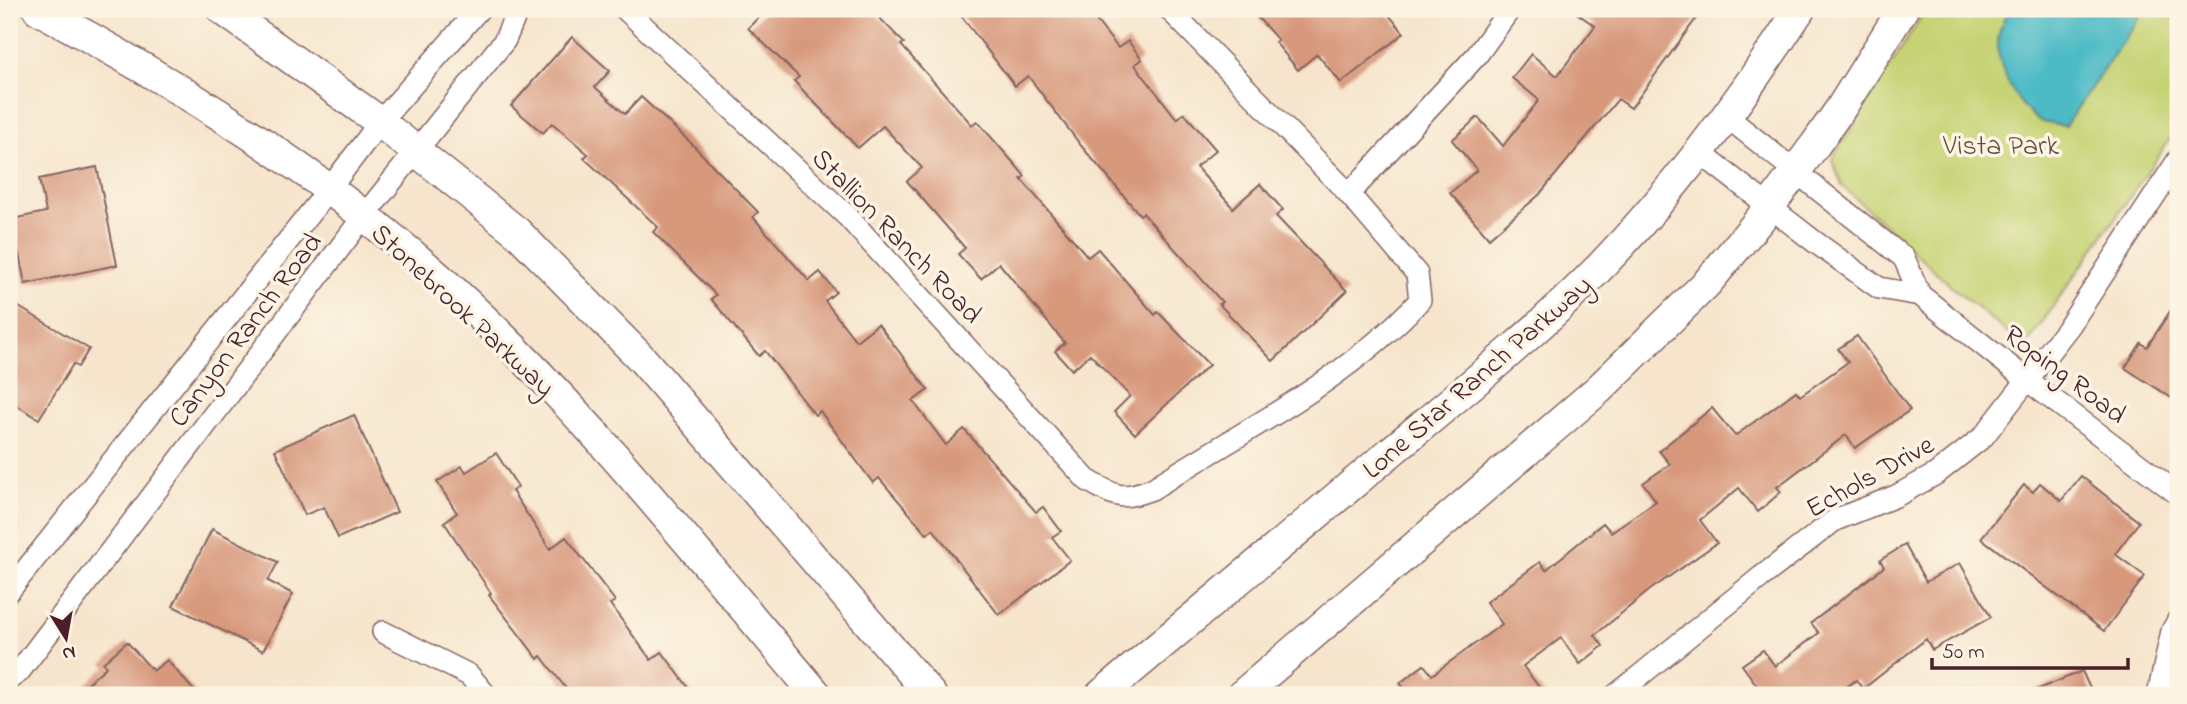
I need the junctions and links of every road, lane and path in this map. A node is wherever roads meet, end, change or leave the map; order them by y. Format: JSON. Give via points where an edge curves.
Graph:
{"nodes":[{"id":1,"x":38,"y":9,"type":"edge"},
{"id":2,"x":222,"y":9,"type":"edge"},
{"id":3,"x":479,"y":9,"type":"edge"},
{"id":4,"x":518,"y":9,"type":"edge"},
{"id":5,"x":625,"y":9,"type":"edge"},
{"id":6,"x":1169,"y":9,"type":"edge"},
{"id":7,"x":1510,"y":9,"type":"edge"},
{"id":8,"x":1800,"y":9,"type":"edge"},
{"id":9,"x":1903,"y":9,"type":"edge"},
{"id":10,"x":1726,"y":116,"type":"junction"},
{"id":11,"x":380,"y":122,"type":"junction"},
{"id":12,"x":418,"y":151,"type":"junction"},
{"id":13,"x":1699,"y":152,"type":"junction"},
{"id":14,"x":2178,"y":160,"type":"edge"},
{"id":15,"x":1795,"y":173,"type":"junction"},
{"id":16,"x":330,"y":188,"type":"junction"},
{"id":17,"x":1349,"y":194,"type":"junction"},
{"id":18,"x":1769,"y":207,"type":"junction"},
{"id":19,"x":364,"y":216,"type":"junction"},
{"id":20,"x":1920,"y":295,"type":"junction"},
{"id":21,"x":2027,"y":380,"type":"junction"},
{"id":22,"x":2178,"y":494,"type":"edge"},
{"id":23,"x":9,"y":592,"type":"edge"},
{"id":24,"x":2178,"y":620,"type":"edge"},
{"id":25,"x":383,"y":632,"type":"dead end"},
{"id":26,"x":9,"y":679,"type":"edge"},
{"id":27,"x":486,"y":695,"type":"edge"},
{"id":28,"x":817,"y":695,"type":"edge"},
{"id":29,"x":931,"y":695,"type":"edge"},
{"id":30,"x":1101,"y":695,"type":"edge"},
{"id":31,"x":1242,"y":695,"type":"edge"},
{"id":32,"x":1616,"y":695,"type":"edge"},
{"id":33,"x":2158,"y":695,"type":"edge"}],
"edges":[{"from":1,"to":16,"type":"main road","name":"Stonebrook Parkway","via":[[146,68]]},
{"from":2,"to":11,"type":"main road"},
{"from":3,"to":11,"type":"street","name":"Canyon Ranch Road"},
{"from":4,"to":12,"type":"street","name":"Canyon Ranch Road","via":[[505,40]]},
{"from":5,"to":17,"type":"street","name":"Stallion Ranch Road","via":[[847,216],[1087,480],[1128,498],[1152,489],[1321,384],[1395,328],[1420,300],[1417,274]]},
{"from":6,"to":17,"type":"street"},
{"from":7,"to":17,"type":"street","via":[[1478,55]]},
{"from":8,"to":10,"type":"main road","name":"Lone Star Ranch Parkway"},
{"from":9,"to":15,"type":"main road"},
{"from":10,"to":13,"type":"main road","name":"Lone Star Ranch Parkway"},
{"from":10,"to":15,"type":"street","name":"Roping Road"},
{"from":11,"to":12,"type":"main road"},
{"from":11,"to":16,"type":"street","name":"Canyon Ranch Road"},
{"from":12,"to":19,"type":"street","name":"Canyon Ranch Road"},
{"from":12,"to":29,"type":"main road","via":[[517,232],[642,359]]},
{"from":13,"to":18,"type":"street","name":"Roping Road"},
{"from":13,"to":30,"type":"main road","name":"Lone Star Ranch Parkway","via":[[1569,298]]},
{"from":14,"to":21,"type":"street","name":"Echols Drive","via":[[2070,325]]},
{"from":15,"to":18,"type":"main road"},
{"from":15,"to":20,"type":"street","name":"Roping Road","via":[[1904,258]]},
{"from":16,"to":19,"type":"main road","name":"Stonebrook Parkway"},
{"from":16,"to":23,"type":"street","name":"Canyon Ranch Road"},
{"from":18,"to":20,"type":"street","name":"Roping Road","via":[[1879,288]]},
{"from":18,"to":31,"type":"main road","via":[[1707,284],[1619,370]]},
{"from":19,"to":26,"type":"street","name":"Canyon Ranch Road","via":[[19,672]]},
{"from":19,"to":28,"type":"main road","name":"Stonebrook Parkway","via":[[513,347],[602,443]]},
{"from":20,"to":21,"type":"street","name":"Roping Road"},
{"from":21,"to":22,"type":"street","name":"Roping Road"},
{"from":21,"to":32,"type":"street","name":"Echols Drive","via":[[1983,437],[1937,474],[1835,520]]},
{"from":24,"to":33,"type":"street"},
{"from":25,"to":27,"type":"street","via":[[469,676]]}]}
